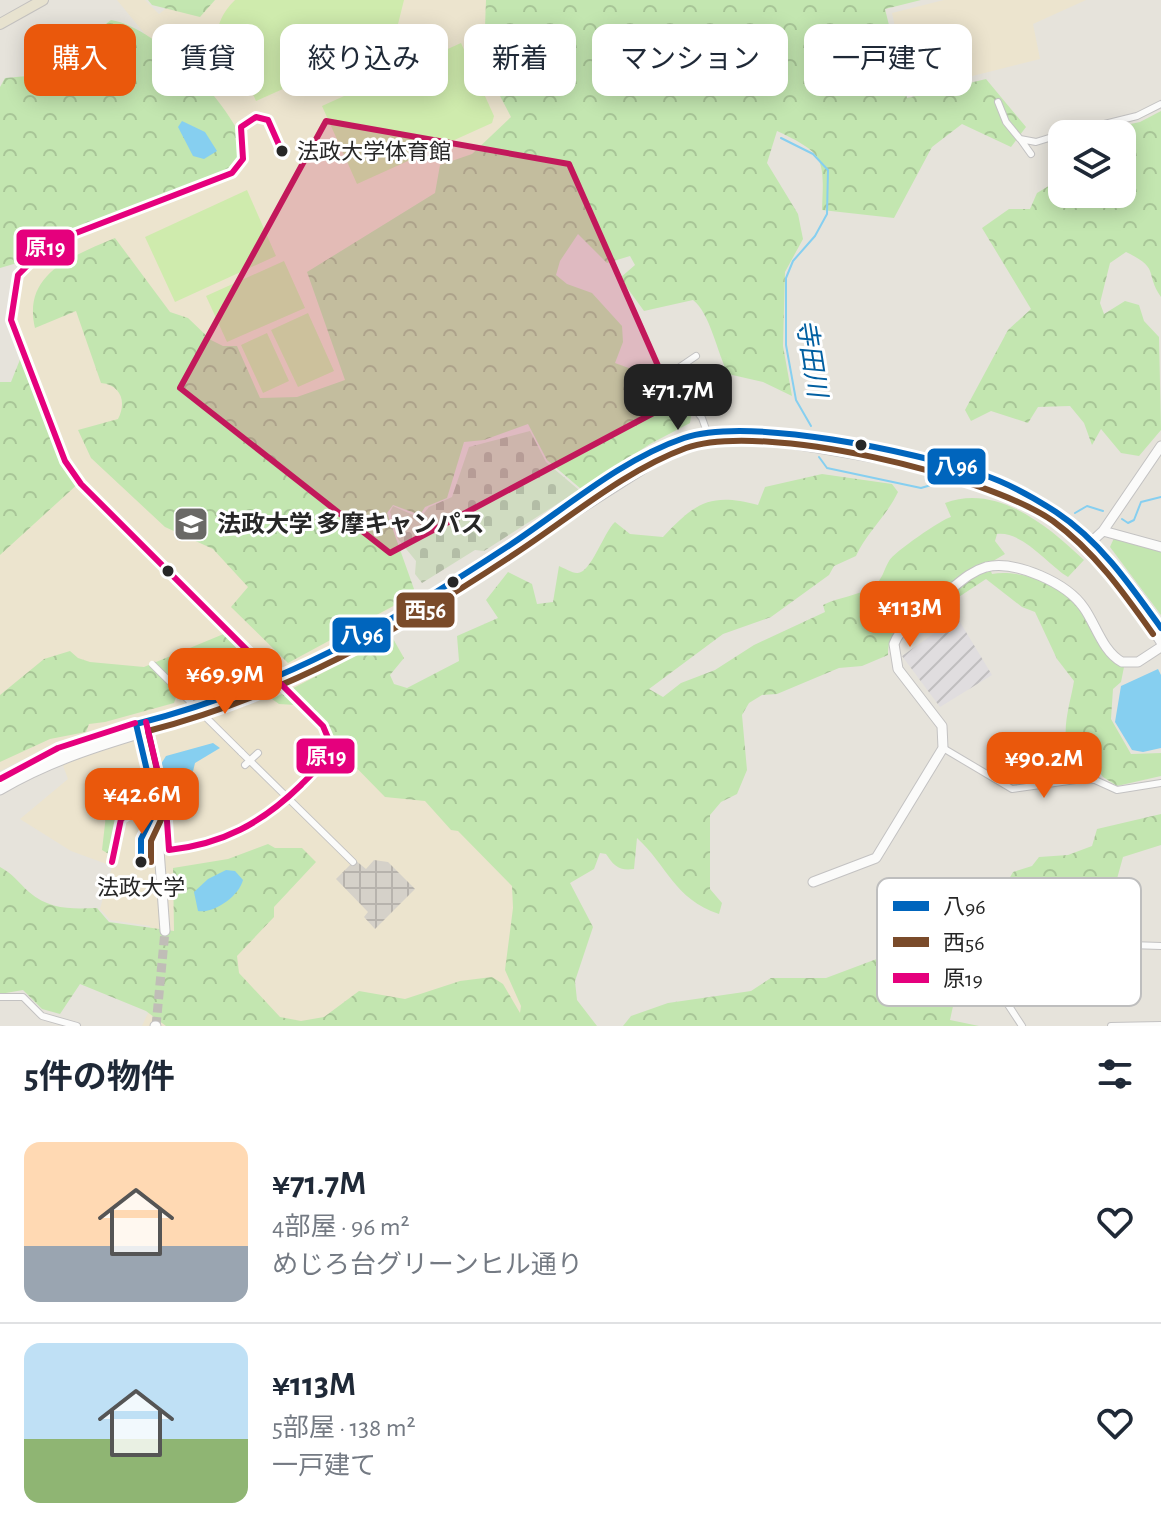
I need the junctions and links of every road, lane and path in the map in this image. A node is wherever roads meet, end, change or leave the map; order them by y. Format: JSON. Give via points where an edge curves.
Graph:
{"nodes":[{"id":1,"x":43,"y":0,"type":"edge"},
{"id":2,"x":0,"y":24,"type":"edge"},
{"id":3,"x":998,"y":102,"type":"dead end"},
{"id":4,"x":1161,"y":104,"type":"edge"},
{"id":5,"x":1121,"y":120,"type":"edge"},
{"id":6,"x":1048,"y":138,"type":"edge"},
{"id":7,"x":1020,"y":139,"type":"junction"},
{"id":8,"x":1031,"y":154,"type":"dead end"},
{"id":9,"x":696,"y":356,"type":"dead end"},
{"id":10,"x":708,"y":436,"type":"junction"},
{"id":11,"x":1161,"y":446,"type":"edge"},
{"id":12,"x":1103,"y":531,"type":"junction"},
{"id":13,"x":1090,"y":544,"type":"junction"},
{"id":14,"x":1161,"y":547,"type":"edge"},
{"id":15,"x":1161,"y":628,"type":"edge"},
{"id":16,"x":1161,"y":645,"type":"edge"},
{"id":17,"x":151,"y":662,"type":"dead end"},
{"id":18,"x":137,"y":728,"type":"junction"},
{"id":19,"x":943,"y":748,"type":"junction"},
{"id":20,"x":258,"y":753,"type":"dead end"},
{"id":21,"x":248,"y":763,"type":"junction"},
{"id":22,"x":278,"y":773,"type":"dead end"},
{"id":23,"x":0,"y":780,"type":"edge"},
{"id":24,"x":271,"y":781,"type":"junction"},
{"id":25,"x":1161,"y":783,"type":"edge"},
{"id":26,"x":0,"y":790,"type":"edge"},
{"id":27,"x":328,"y":822,"type":"dead end"},
{"id":28,"x":320,"y":830,"type":"junction"},
{"id":29,"x":353,"y":862,"type":"dead end"},
{"id":30,"x":813,"y":882,"type":"dead end"},
{"id":31,"x":165,"y":931,"type":"tunnel mouth"},
{"id":32,"x":1141,"y":945,"type":"edge"},
{"id":33,"x":1161,"y":946,"type":"edge"},
{"id":34,"x":0,"y":997,"type":"edge"},
{"id":35,"x":1009,"y":1006,"type":"edge"},
{"id":36,"x":1161,"y":1025,"type":"edge"},
{"id":37,"x":77,"y":1026,"type":"edge"},
{"id":38,"x":1022,"y":1026,"type":"edge"},
{"id":39,"x":1111,"y":1026,"type":"edge"}],
"edges":[{"from":1,"to":2,"type":"main road"},
{"from":3,"to":7,"type":"street"},
{"from":4,"to":5,"type":"street"},
{"from":6,"to":7,"type":"street"},
{"from":7,"to":8,"type":"street"},
{"from":9,"to":10,"type":"street","via":[[671,373],[671,379],[702,418]]},
{"from":10,"to":13,"type":"street","via":[[764,431],[961,466],[1041,501]]},
{"from":10,"to":18,"type":"street","via":[[660,449],[301,672]]},
{"from":11,"to":12,"type":"street"},
{"from":12,"to":13,"type":"street"},
{"from":12,"to":14,"type":"street"},
{"from":13,"to":15,"type":"street","via":[[1123,573]]},
{"from":13,"to":16,"type":"street"},
{"from":16,"to":19,"type":"street","via":[[1138,662],[1122,662],[1079,600],[1063,588],[1012,567],[976,571],[906,627],[894,644],[898,669],[942,726]]},
{"from":17,"to":21,"type":"street","bridge":true},
{"from":18,"to":23,"type":"street","via":[[62,749]]},
{"from":18,"to":26,"type":"street","via":[[62,757]]},
{"from":18,"to":31,"type":"street","via":[[156,809]]},
{"from":19,"to":25,"type":"street","via":[[1015,790],[1083,779],[1117,790]]},
{"from":19,"to":30,"type":"street","via":[[876,858]]},
{"from":20,"to":21,"type":"street"},
{"from":21,"to":24,"type":"street"},
{"from":22,"to":24,"type":"street"},
{"from":24,"to":28,"type":"street"},
{"from":27,"to":28,"type":"street"},
{"from":28,"to":29,"type":"street"},
{"from":32,"to":33,"type":"street"},
{"from":34,"to":37,"type":"street","via":[[18,995],[42,1016]]},
{"from":35,"to":38,"type":"street"},
{"from":36,"to":39,"type":"street"}]}
